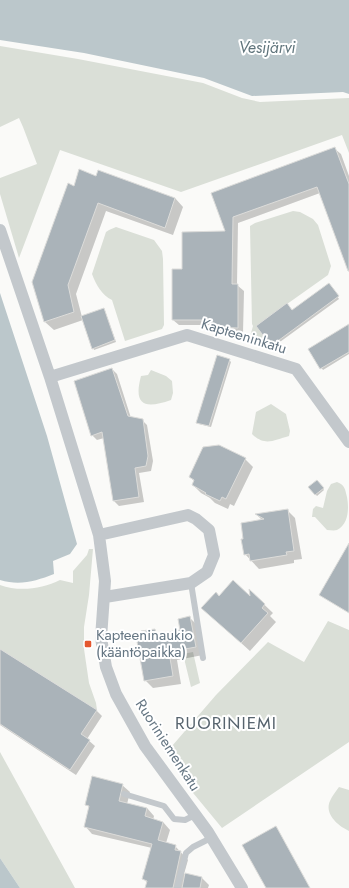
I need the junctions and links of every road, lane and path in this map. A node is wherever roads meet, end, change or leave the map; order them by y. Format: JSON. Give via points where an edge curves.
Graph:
{"nodes":[{"id":1,"x":0,"y":230,"type":"edge"},
{"id":2,"x":50,"y":377,"type":"junction"},
{"id":3,"x":349,"y":442,"type":"edge"},
{"id":4,"x":100,"y":535,"type":"junction"},
{"id":5,"x":191,"y":583,"type":"junction"},
{"id":6,"x":105,"y":597,"type":"junction"},
{"id":7,"x":204,"y":658,"type":"dead end"},
{"id":8,"x":124,"y":794,"type":"dead end"},
{"id":9,"x":195,"y":815,"type":"junction"},
{"id":10,"x":211,"y":838,"type":"junction"},
{"id":11,"x":177,"y":888,"type":"edge"},
{"id":12,"x":242,"y":888,"type":"edge"}],
"edges":[{"from":1,"to":2,"type":"street"},
{"from":2,"to":3,"type":"street","name":"Kapteeninkatu","via":[[187,335],[296,369]]},
{"from":2,"to":4,"type":"street"},
{"from":4,"to":5,"type":"street","via":[[188,515],[196,518],[209,530],[214,555],[207,572]]},
{"from":4,"to":6,"type":"street","name":"Ruoriniemenkatu"},
{"from":5,"to":6,"type":"street"},
{"from":5,"to":7,"type":"lane"},
{"from":6,"to":9,"type":"street","name":"Ruoriniemenkatu","via":[[102,638],[106,667],[116,694],[145,746]]},
{"from":8,"to":9,"type":"lane","via":[[164,806],[174,819],[185,820]]},
{"from":9,"to":10,"type":"street","name":"Ruoriniemenkatu"},
{"from":10,"to":11,"type":"lane","via":[[186,853]]},
{"from":10,"to":12,"type":"street","name":"Ruoriniemenkatu"}]}
